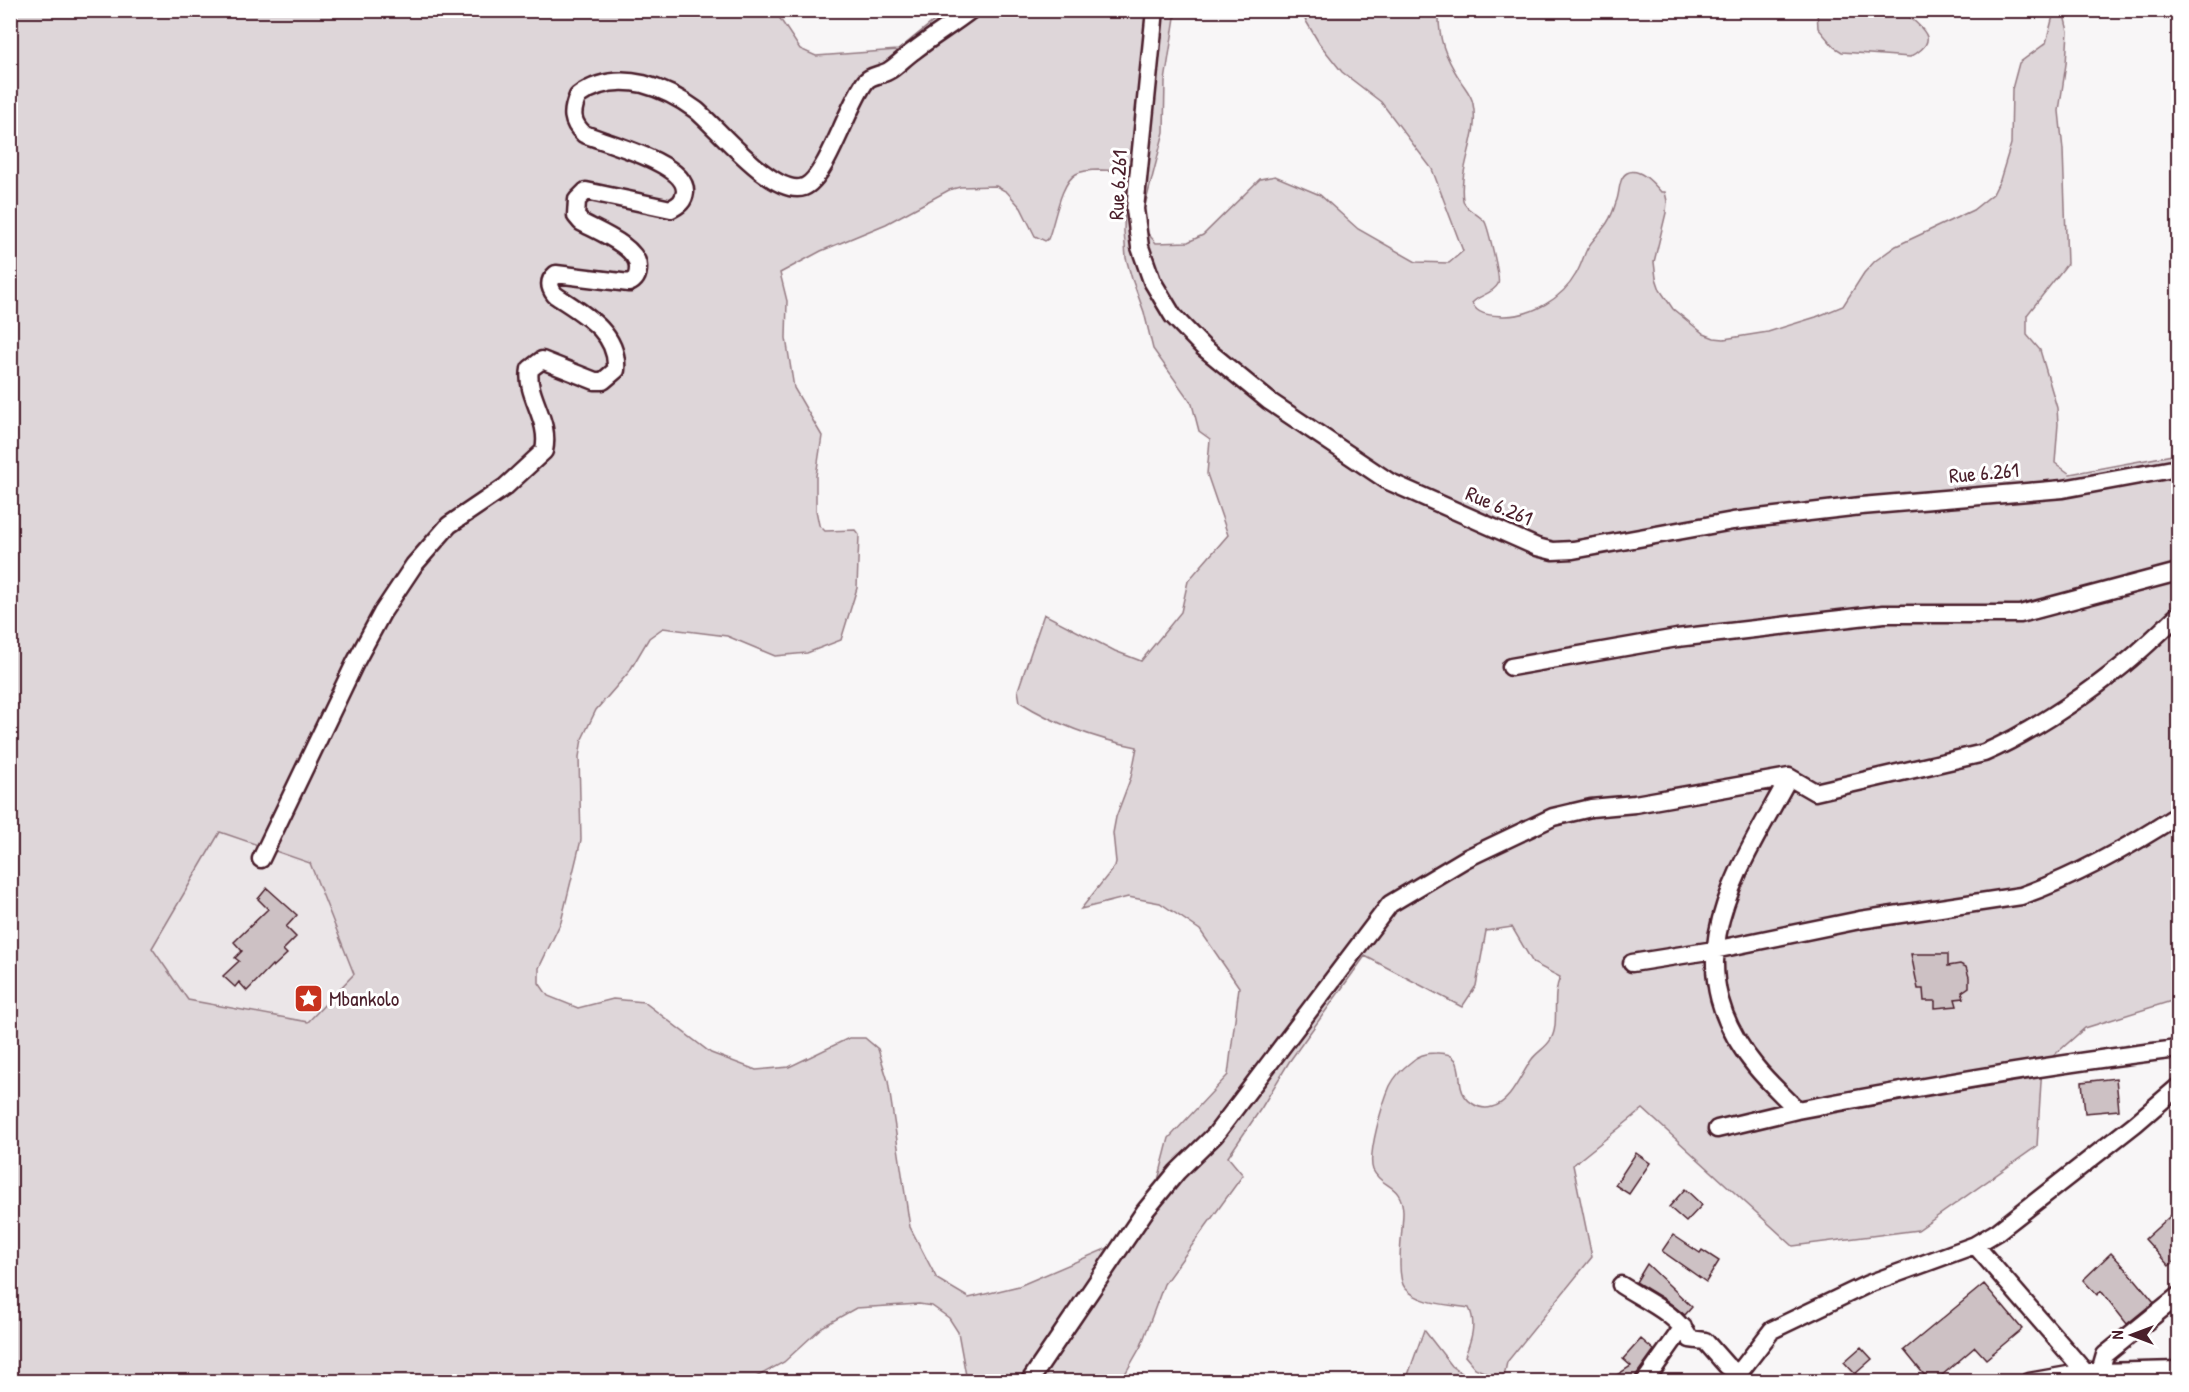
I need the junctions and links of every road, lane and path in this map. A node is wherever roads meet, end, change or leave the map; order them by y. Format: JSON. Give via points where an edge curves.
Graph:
{"nodes":[{"id":1,"x":971,"y":10,"type":"edge"},
{"id":2,"x":1155,"y":10,"type":"edge"},
{"id":3,"x":2178,"y":468,"type":"edge"},
{"id":4,"x":2178,"y":572,"type":"edge"},
{"id":5,"x":2178,"y":615,"type":"edge"},
{"id":6,"x":1511,"y":667,"type":"dead end"},
{"id":7,"x":1789,"y":777,"type":"junction"},
{"id":8,"x":2178,"y":814,"type":"edge"},
{"id":9,"x":261,"y":859,"type":"dead end"},
{"id":10,"x":1714,"y":950,"type":"junction"},
{"id":11,"x":1632,"y":963,"type":"dead end"},
{"id":12,"x":2178,"y":1049,"type":"edge"},
{"id":13,"x":2178,"y":1087,"type":"edge"},
{"id":14,"x":1797,"y":1110,"type":"junction"},
{"id":15,"x":1717,"y":1129,"type":"dead end"},
{"id":16,"x":1975,"y":1245,"type":"junction"},
{"id":17,"x":1621,"y":1285,"type":"dead end"},
{"id":18,"x":2178,"y":1296,"type":"edge"},
{"id":19,"x":1683,"y":1327,"type":"junction"},
{"id":20,"x":2178,"y":1370,"type":"edge"},
{"id":21,"x":2092,"y":1372,"type":"junction"},
{"id":22,"x":1735,"y":1377,"type":"edge"},
{"id":23,"x":1645,"y":1381,"type":"edge"},
{"id":24,"x":1029,"y":1382,"type":"edge"},
{"id":25,"x":2029,"y":1382,"type":"edge"}],
"edges":[{"from":1,"to":9,"type":"street","via":[[889,71],[867,79],[826,160],[812,182],[803,187],[791,188],[766,175],[695,110],[654,87],[620,81],[599,84],[578,96],[572,116],[575,126],[584,134],[667,166],[683,182],[685,190],[679,206],[671,208],[586,191],[577,200],[576,216],[581,222],[631,250],[639,263],[635,280],[629,283],[556,274],[550,283],[555,295],[599,326],[615,350],[616,370],[603,381],[595,381],[542,360],[530,369],[531,386],[546,430],[544,451],[505,487],[449,525],[414,565],[355,663]]},
{"from":2,"to":3,"type":"street","name":"Rue 6.261","via":[[1135,209],[1140,247],[1152,281],[1173,316],[1203,347],[1260,394],[1388,481],[1421,497],[1553,551],[1733,521],[2063,489]]},
{"from":4,"to":6,"type":"street","via":[[2020,614],[1884,614],[1677,638]]},
{"from":5,"to":7,"type":"street","via":[[2114,673],[2001,746],[1815,792]]},
{"from":7,"to":10,"type":"street","via":[[1744,859],[1721,913]]},
{"from":7,"to":24,"type":"street","via":[[1553,817],[1467,858],[1390,903],[1215,1135],[1145,1211]]},
{"from":8,"to":10,"type":"street","via":[[2132,845],[2021,896],[1860,920]]},
{"from":10,"to":11,"type":"street"},
{"from":10,"to":14,"type":"street","via":[[1720,1004],[1738,1041],[1756,1067]]},
{"from":12,"to":14,"type":"street","via":[[2075,1061]]},
{"from":13,"to":16,"type":"street","via":[[1997,1232]]},
{"from":14,"to":15,"type":"street"},
{"from":16,"to":21,"type":"street"},
{"from":16,"to":22,"type":"street","via":[[1868,1284],[1772,1330]]},
{"from":17,"to":19,"type":"street"},
{"from":18,"to":21,"type":"street","via":[[2105,1355]]},
{"from":19,"to":22,"type":"street","via":[[1690,1339],[1705,1341]]},
{"from":19,"to":23,"type":"street"},
{"from":20,"to":21,"type":"street"},
{"from":21,"to":25,"type":"street"}]}
